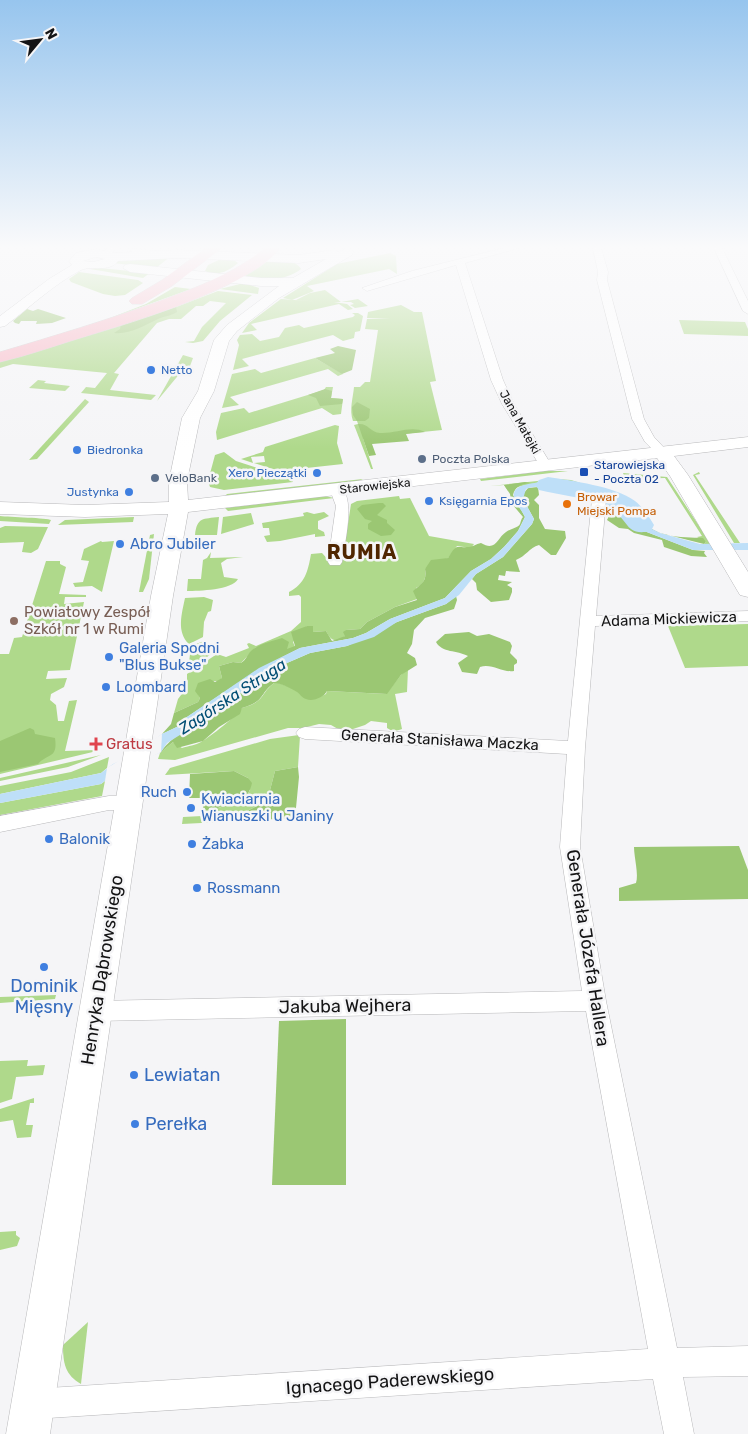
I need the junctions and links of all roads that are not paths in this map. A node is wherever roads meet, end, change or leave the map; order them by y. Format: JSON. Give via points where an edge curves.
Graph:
{"nodes":[{"id":1,"x":12,"y":315,"type":"edge"},
{"id":2,"x":106,"y":315,"type":"edge"},
{"id":3,"x":137,"y":315,"type":"edge"},
{"id":4,"x":247,"y":315,"type":"edge"},
{"id":5,"x":477,"y":315,"type":"edge"},
{"id":6,"x":611,"y":315,"type":"edge"},
{"id":7,"x":0,"y":324,"type":"edge"},
{"id":8,"x":0,"y":351,"type":"edge"},
{"id":9,"x":0,"y":357,"type":"edge"},
{"id":10,"x":748,"y":442,"type":"edge"},
{"id":11,"x":662,"y":452,"type":"junction"},
{"id":12,"x":546,"y":466,"type":"junction"},
{"id":13,"x":337,"y":490,"type":"junction"},
{"id":14,"x":599,"y":499,"type":"dead end"},
{"id":15,"x":179,"y":506,"type":"junction"},
{"id":16,"x":0,"y":508,"type":"edge"},
{"id":17,"x":335,"y":562,"type":"dead end"},
{"id":18,"x":748,"y":590,"type":"edge"},
{"id":19,"x":748,"y":616,"type":"edge"},
{"id":20,"x":589,"y":621,"type":"junction"},
{"id":21,"x":305,"y":733,"type":"dead end"},
{"id":22,"x":576,"y":748,"type":"junction"},
{"id":23,"x":128,"y":802,"type":"junction"},
{"id":24,"x":0,"y":824,"type":"edge"},
{"id":25,"x":595,"y":1001,"type":"junction"},
{"id":26,"x":95,"y":1010,"type":"junction"},
{"id":27,"x":748,"y":1360,"type":"edge"},
{"id":28,"x":666,"y":1363,"type":"junction"},
{"id":29,"x":31,"y":1419,"type":"edge"},
{"id":30,"x":679,"y":1434,"type":"edge"}],
"edges":[{"from":1,"to":7,"type":"main road"},
{"from":2,"to":8,"type":"main road"},
{"from":3,"to":9,"type":"main road"},
{"from":4,"to":15,"type":"main road","name":"Henryka Dąbrowskiego","via":[[226,334],[206,391],[191,418],[178,481]]},
{"from":5,"to":12,"type":"street","name":"Jana Matejki","via":[[508,404]]},
{"from":6,"to":11,"type":"street","via":[[638,419],[649,440]]},
{"from":10,"to":11,"type":"main road","name":"Starowiejska"},
{"from":11,"to":12,"type":"main road","name":"Starowiejska"},
{"from":11,"to":18,"type":"main road"},
{"from":12,"to":13,"type":"main road","name":"Starowiejska"},
{"from":13,"to":15,"type":"main road","name":"Starowiejska"},
{"from":13,"to":17,"type":"street","via":[[343,506]]},
{"from":14,"to":20,"type":"street","name":"Generała Józefa Hallera"},
{"from":15,"to":16,"type":"main road","name":"Starowiejska","via":[[79,512]]},
{"from":15,"to":23,"type":"main road","name":"Henryka Dąbrowskiego"},
{"from":19,"to":20,"type":"street","name":"Adama Mickiewicza"},
{"from":20,"to":22,"type":"street","name":"Generała Józefa Hallera"},
{"from":21,"to":22,"type":"street","name":"Generała Stanisława Maczka"},
{"from":22,"to":25,"type":"street","name":"Generała Józefa Hallera","via":[[570,847]]},
{"from":23,"to":24,"type":"street"},
{"from":23,"to":26,"type":"main road","name":"Henryka Dąbrowskiego"},
{"from":25,"to":26,"type":"street","name":"Jakuba Wejhera"},
{"from":25,"to":28,"type":"street","name":"Generała Józefa Hallera"},
{"from":26,"to":29,"type":"main road","name":"Henryka Dąbrowskiego"},
{"from":27,"to":28,"type":"street","name":"Ignacego Paderewskiego"},
{"from":28,"to":29,"type":"street","name":"Ignacego Paderewskiego"},
{"from":28,"to":30,"type":"street","name":"Generała Józefa Hallera"}]}
